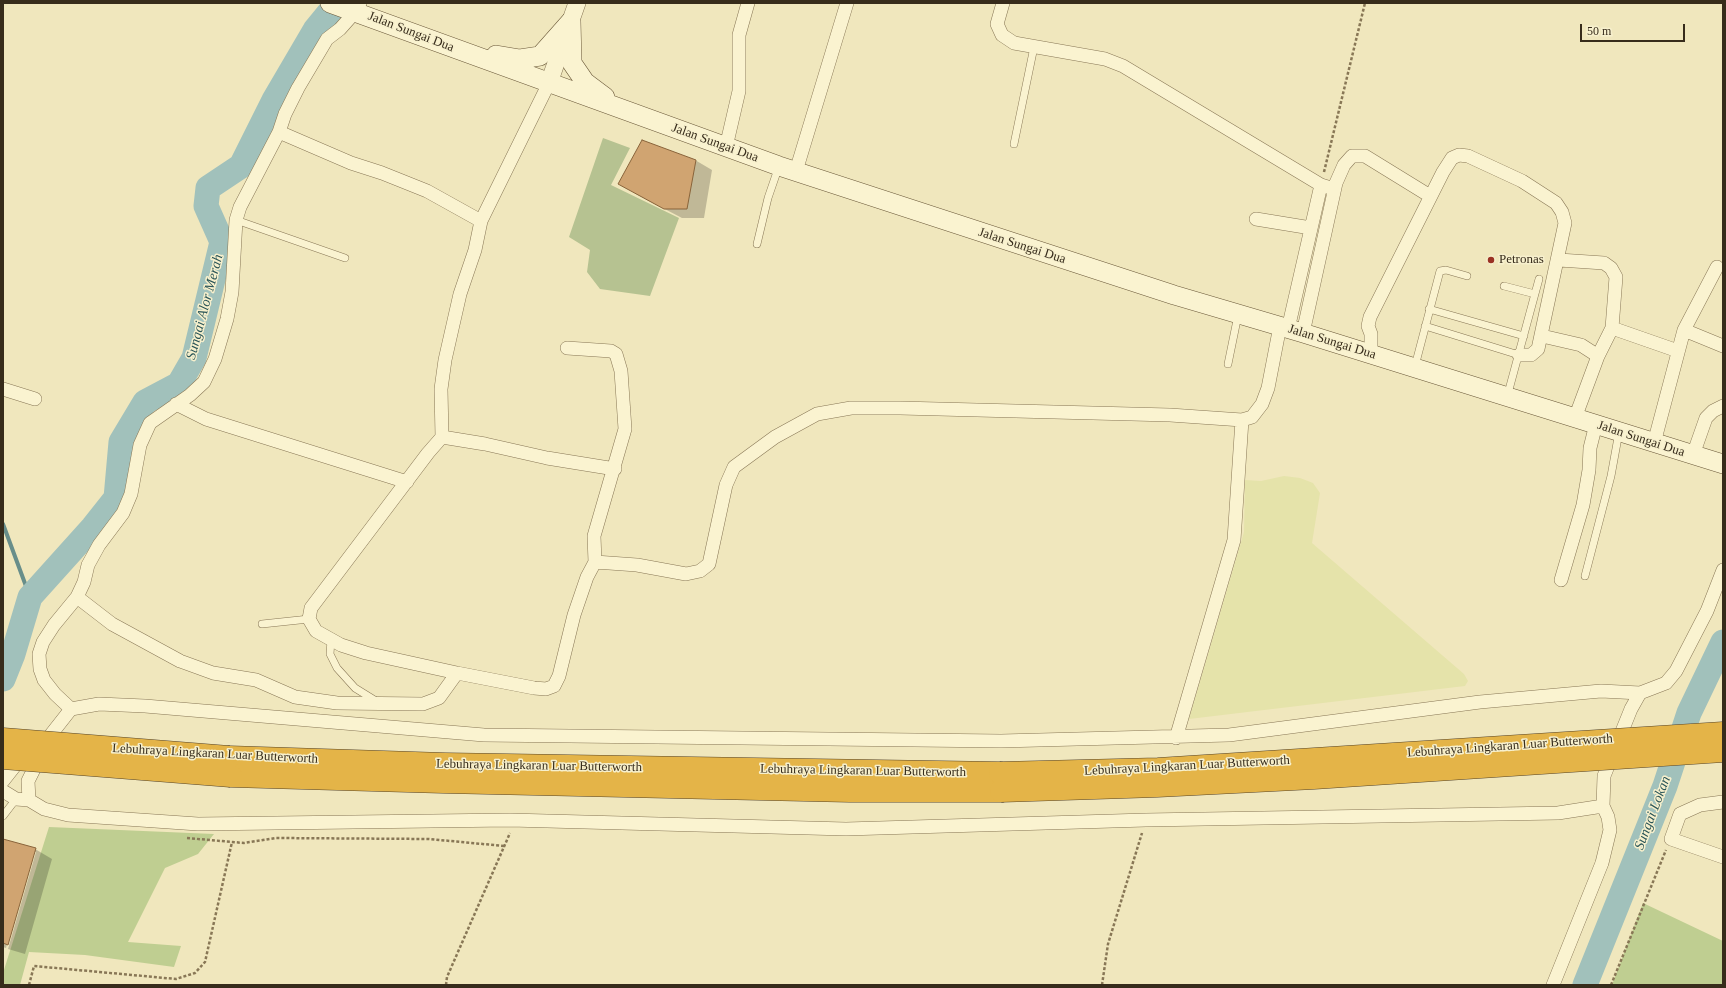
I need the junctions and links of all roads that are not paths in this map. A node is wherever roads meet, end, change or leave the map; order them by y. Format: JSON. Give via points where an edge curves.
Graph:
{"nodes":[{"id":1,"x":330,"y":3,"type":"edge"},
{"id":2,"x":577,"y":3,"type":"edge"},
{"id":3,"x":748,"y":3,"type":"edge"},
{"id":4,"x":846,"y":3,"type":"edge"},
{"id":5,"x":1003,"y":3,"type":"edge"},
{"id":6,"x":355,"y":8,"type":"edge"},
{"id":7,"x":571,"y":21,"type":"junction"},
{"id":8,"x":1034,"y":47,"type":"junction"},
{"id":9,"x":465,"y":52,"type":"junction"},
{"id":10,"x":549,"y":83,"type":"junction"},
{"id":11,"x":618,"y":108,"type":"junction"},
{"id":12,"x":279,"y":132,"type":"junction"},
{"id":13,"x":1014,"y":144,"type":"dead end"},
{"id":14,"x":726,"y":147,"type":"junction"},
{"id":15,"x":787,"y":169,"type":"junction"},
{"id":16,"x":1320,"y":185,"type":"junction"},
{"id":17,"x":1334,"y":189,"type":"junction"},
{"id":18,"x":1430,"y":196,"type":"junction"},
{"id":19,"x":1256,"y":219,"type":"dead end"},
{"id":20,"x":236,"y":220,"type":"junction"},
{"id":21,"x":481,"y":221,"type":"junction"},
{"id":22,"x":1310,"y":228,"type":"junction"},
{"id":23,"x":757,"y":244,"type":"dead end"},
{"id":24,"x":345,"y":258,"type":"dead end"},
{"id":25,"x":1559,"y":260,"type":"junction"},
{"id":26,"x":1717,"y":267,"type":"dead end"},
{"id":27,"x":1467,"y":276,"type":"dead end"},
{"id":28,"x":1539,"y":279,"type":"dead end"},
{"id":29,"x":1504,"y":286,"type":"dead end"},
{"id":30,"x":1536,"y":294,"type":"junction"},
{"id":31,"x":1429,"y":309,"type":"junction"},
{"id":32,"x":1238,"y":315,"type":"junction"},
{"id":33,"x":1425,"y":326,"type":"junction"},
{"id":34,"x":1612,"y":328,"type":"junction"},
{"id":35,"x":1290,"y":329,"type":"junction"},
{"id":36,"x":1684,"y":330,"type":"junction"},
{"id":37,"x":1524,"y":336,"type":"junction"},
{"id":38,"x":1542,"y":336,"type":"junction"},
{"id":39,"x":1723,"y":346,"type":"edge"},
{"id":40,"x":567,"y":348,"type":"dead end"},
{"id":41,"x":1678,"y":351,"type":"junction"},
{"id":42,"x":1371,"y":354,"type":"junction"},
{"id":43,"x":1519,"y":355,"type":"junction"},
{"id":44,"x":1598,"y":356,"type":"junction"},
{"id":45,"x":1228,"y":364,"type":"dead end"},
{"id":46,"x":1415,"y":368,"type":"junction"},
{"id":47,"x":3,"y":389,"type":"edge"},
{"id":48,"x":1507,"y":397,"type":"junction"},
{"id":49,"x":35,"y":399,"type":"dead end"},
{"id":50,"x":176,"y":404,"type":"junction"},
{"id":51,"x":1723,"y":406,"type":"edge"},
{"id":52,"x":1575,"y":418,"type":"junction"},
{"id":53,"x":1242,"y":420,"type":"junction"},
{"id":54,"x":1596,"y":424,"type":"junction"},
{"id":55,"x":1620,"y":432,"type":"junction"},
{"id":56,"x":442,"y":438,"type":"junction"},
{"id":57,"x":1654,"y":443,"type":"junction"},
{"id":58,"x":1693,"y":455,"type":"junction"},
{"id":59,"x":1723,"y":464,"type":"edge"},
{"id":60,"x":615,"y":469,"type":"junction"},
{"id":61,"x":406,"y":482,"type":"junction"},
{"id":62,"x":595,"y":562,"type":"junction"},
{"id":63,"x":1723,"y":570,"type":"edge"},
{"id":64,"x":1584,"y":576,"type":"dead end"},
{"id":65,"x":1560,"y":580,"type":"dead end"},
{"id":66,"x":77,"y":596,"type":"junction"},
{"id":67,"x":309,"y":619,"type":"junction"},
{"id":68,"x":262,"y":624,"type":"dead end"},
{"id":69,"x":331,"y":640,"type":"junction"},
{"id":70,"x":457,"y":673,"type":"junction"},
{"id":71,"x":1640,"y":693,"type":"junction"},
{"id":72,"x":378,"y":703,"type":"junction"},
{"id":73,"x":71,"y":709,"type":"junction"},
{"id":74,"x":1723,"y":733,"type":"edge"},
{"id":75,"x":3,"y":738,"type":"edge"},
{"id":76,"x":1176,"y":738,"type":"junction"},
{"id":77,"x":38,"y":751,"type":"junction"},
{"id":78,"x":1723,"y":751,"type":"edge"},
{"id":79,"x":3,"y":758,"type":"edge"},
{"id":80,"x":230,"y":766,"type":"junction"},
{"id":81,"x":3,"y":781,"type":"edge"},
{"id":82,"x":1000,"y":782,"type":"junction"},
{"id":83,"x":3,"y":791,"type":"edge"},
{"id":84,"x":16,"y":799,"type":"junction"},
{"id":85,"x":30,"y":800,"type":"junction"},
{"id":86,"x":1723,"y":802,"type":"edge"},
{"id":87,"x":1603,"y":806,"type":"junction"},
{"id":88,"x":3,"y":816,"type":"edge"},
{"id":89,"x":1723,"y":857,"type":"edge"},
{"id":90,"x":1554,"y":985,"type":"edge"}],
"edges":[{"from":1,"to":6,"type":"main road","name":"Jalan Sungai Dua"},
{"from":2,"to":7,"type":"street"},
{"from":3,"to":14,"type":"street","via":[[739,35],[739,91]]},
{"from":4,"to":15,"type":"street"},
{"from":5,"to":8,"type":"street","via":[[997,24],[1002,35],[1014,43]]},
{"from":6,"to":9,"type":"main road","name":"Jalan Sungai Dua"},
{"from":6,"to":12,"type":"street","via":[[340,29],[327,39],[298,88]]},
{"from":7,"to":9,"type":"main road","via":[[540,56],[520,59]]},
{"from":7,"to":10,"type":"street"},
{"from":7,"to":11,"type":"main road","via":[[572,63],[585,82]]},
{"from":8,"to":13,"type":"lane"},
{"from":8,"to":16,"type":"street","via":[[1105,59],[1123,66]]},
{"from":9,"to":10,"type":"main road","name":"Jalan Sungai Dua"},
{"from":10,"to":11,"type":"main road","name":"Jalan Sungai Dua"},
{"from":10,"to":21,"type":"street"},
{"from":11,"to":14,"type":"main road","name":"Jalan Sungai Dua"},
{"from":12,"to":20,"type":"street","via":[[240,207]]},
{"from":12,"to":21,"type":"street","via":[[351,163],[427,191]]},
{"from":14,"to":15,"type":"main road","name":"Jalan Sungai Dua"},
{"from":15,"to":23,"type":"lane","via":[[768,198]]},
{"from":15,"to":32,"type":"main road","name":"Jalan Sungai Dua"},
{"from":16,"to":17,"type":"street"},
{"from":16,"to":22,"type":"street"},
{"from":17,"to":18,"type":"street","via":[[1344,165],[1352,156],[1365,156]]},
{"from":17,"to":35,"type":"street"},
{"from":18,"to":25,"type":"street","via":[[1452,158],[1460,155],[1468,156],[1522,181],[1556,203],[1562,212],[1565,223]]},
{"from":18,"to":42,"type":"street","via":[[1370,317],[1368,326],[1371,334]]},
{"from":19,"to":22,"type":"street"},
{"from":20,"to":24,"type":"lane"},
{"from":20,"to":50,"type":"street","via":[[232,292],[215,359],[204,382],[190,396]]},
{"from":21,"to":56,"type":"street","via":[[475,250],[460,294],[445,360],[441,389]]},
{"from":22,"to":35,"type":"street"},
{"from":25,"to":34,"type":"street","via":[[1604,263],[1611,268],[1616,277]]},
{"from":25,"to":38,"type":"street"},
{"from":26,"to":36,"type":"street"},
{"from":27,"to":31,"type":"lane","via":[[1446,270],[1440,271]]},
{"from":28,"to":30,"type":"lane"},
{"from":29,"to":30,"type":"lane"},
{"from":30,"to":37,"type":"lane"},
{"from":31,"to":33,"type":"lane"},
{"from":31,"to":37,"type":"lane"},
{"from":32,"to":35,"type":"main road","name":"Jalan Sungai Dua"},
{"from":32,"to":45,"type":"lane"},
{"from":33,"to":43,"type":"lane"},
{"from":33,"to":46,"type":"lane"},
{"from":34,"to":41,"type":"street"},
{"from":34,"to":44,"type":"street"},
{"from":35,"to":42,"type":"main road","name":"Jalan Sungai Dua"},
{"from":35,"to":53,"type":"street","via":[[1262,404],[1252,417]]},
{"from":36,"to":39,"type":"street"},
{"from":36,"to":41,"type":"street"},
{"from":37,"to":43,"type":"lane"},
{"from":38,"to":43,"type":"street","via":[[1535,353]]},
{"from":38,"to":44,"type":"street","via":[[1581,345]]},
{"from":40,"to":60,"type":"street","via":[[611,351],[618,359],[625,429]]},
{"from":41,"to":57,"type":"street"},
{"from":42,"to":46,"type":"main road","name":"Jalan Sungai Dua"},
{"from":43,"to":48,"type":"lane"},
{"from":44,"to":52,"type":"street"},
{"from":46,"to":48,"type":"main road","name":"Jalan Sungai Dua"},
{"from":47,"to":49,"type":"street"},
{"from":48,"to":52,"type":"main road","name":"Jalan Sungai Dua"},
{"from":50,"to":61,"type":"street","via":[[206,419]]},
{"from":50,"to":66,"type":"street","via":[[150,423],[140,445],[131,494],[122,513],[88,565]]},
{"from":51,"to":58,"type":"street","via":[[1706,418]]},
{"from":52,"to":54,"type":"main road","name":"Jalan Sungai Dua"},
{"from":53,"to":62,"type":"street","via":[[1170,415],[900,408],[851,408],[817,414],[775,437],[734,467],[726,485],[709,564],[700,571],[686,574],[637,565]]},
{"from":53,"to":76,"type":"street","via":[[1234,540]]},
{"from":54,"to":55,"type":"main road","name":"Jalan Sungai Dua"},
{"from":54,"to":65,"type":"street","via":[[1590,448],[1583,505]]},
{"from":55,"to":57,"type":"main road","name":"Jalan Sungai Dua"},
{"from":55,"to":64,"type":"lane"},
{"from":56,"to":60,"type":"street"},
{"from":56,"to":61,"type":"street"},
{"from":57,"to":58,"type":"main road","name":"Jalan Sungai Dua"},
{"from":58,"to":59,"type":"main road","name":"Jalan Sungai Dua"},
{"from":60,"to":62,"type":"street","via":[[594,536]]},
{"from":61,"to":67,"type":"street","via":[[321,593],[311,608]]},
{"from":62,"to":70,"type":"street","via":[[574,615],[559,676],[554,686],[546,689],[534,688]]},
{"from":63,"to":71,"type":"street","via":[[1707,612],[1676,671],[1666,683]]},
{"from":66,"to":72,"type":"street","via":[[112,624],[180,661],[213,673],[256,680],[295,697],[337,703]]},
{"from":66,"to":73,"type":"street","via":[[54,625],[39,654],[44,680]]},
{"from":67,"to":68,"type":"lane"},
{"from":67,"to":69,"type":"street","via":[[316,631]]},
{"from":69,"to":70,"type":"street","via":[[366,653]]},
{"from":69,"to":72,"type":"lane","via":[[330,654],[337,668],[355,688]]},
{"from":70,"to":72,"type":"street","via":[[439,698],[423,704]]},
{"from":71,"to":76,"type":"street","via":[[1601,692],[1480,702],[1229,736]]},
{"from":71,"to":87,"type":"street","via":[[1604,776]]},
{"from":73,"to":76,"type":"street","via":[[99,704],[145,706],[484,735],[1001,741]]},
{"from":73,"to":77,"type":"street"},
{"from":74,"to":82,"type":"highway","name":"Lebuhraya Lingkaran Luar Butterworth","bridge":true,"via":[[1158,769]]},
{"from":75,"to":80,"type":"highway","name":"Lebuhraya Lingkaran Luar Butterworth","bridge":true},
{"from":77,"to":81,"type":"street","via":[[18,762]]},
{"from":77,"to":85,"type":"street","via":[[28,781]]},
{"from":78,"to":82,"type":"highway","name":"Lebuhraya Lingkaran Luar Butterworth","bridge":true,"via":[[1157,786]]},
{"from":79,"to":80,"type":"highway","name":"Lebuhraya Lingkaran Luar Butterworth","bridge":true},
{"from":80,"to":82,"type":"highway","name":"Lebuhraya Lingkaran Luar Butterworth","via":[[459,783],[842,790]]},
{"from":83,"to":84,"type":"street"},
{"from":84,"to":85,"type":"street"},
{"from":84,"to":88,"type":"lane"},
{"from":85,"to":87,"type":"street","via":[[44,809],[68,816],[198,824],[510,820],[846,829],[1146,820],[1558,813]]},
{"from":86,"to":89,"type":"street","via":[[1700,805],[1680,814],[1671,839]]},
{"from":87,"to":90,"type":"street","via":[[1610,830],[1602,863]]}]}
